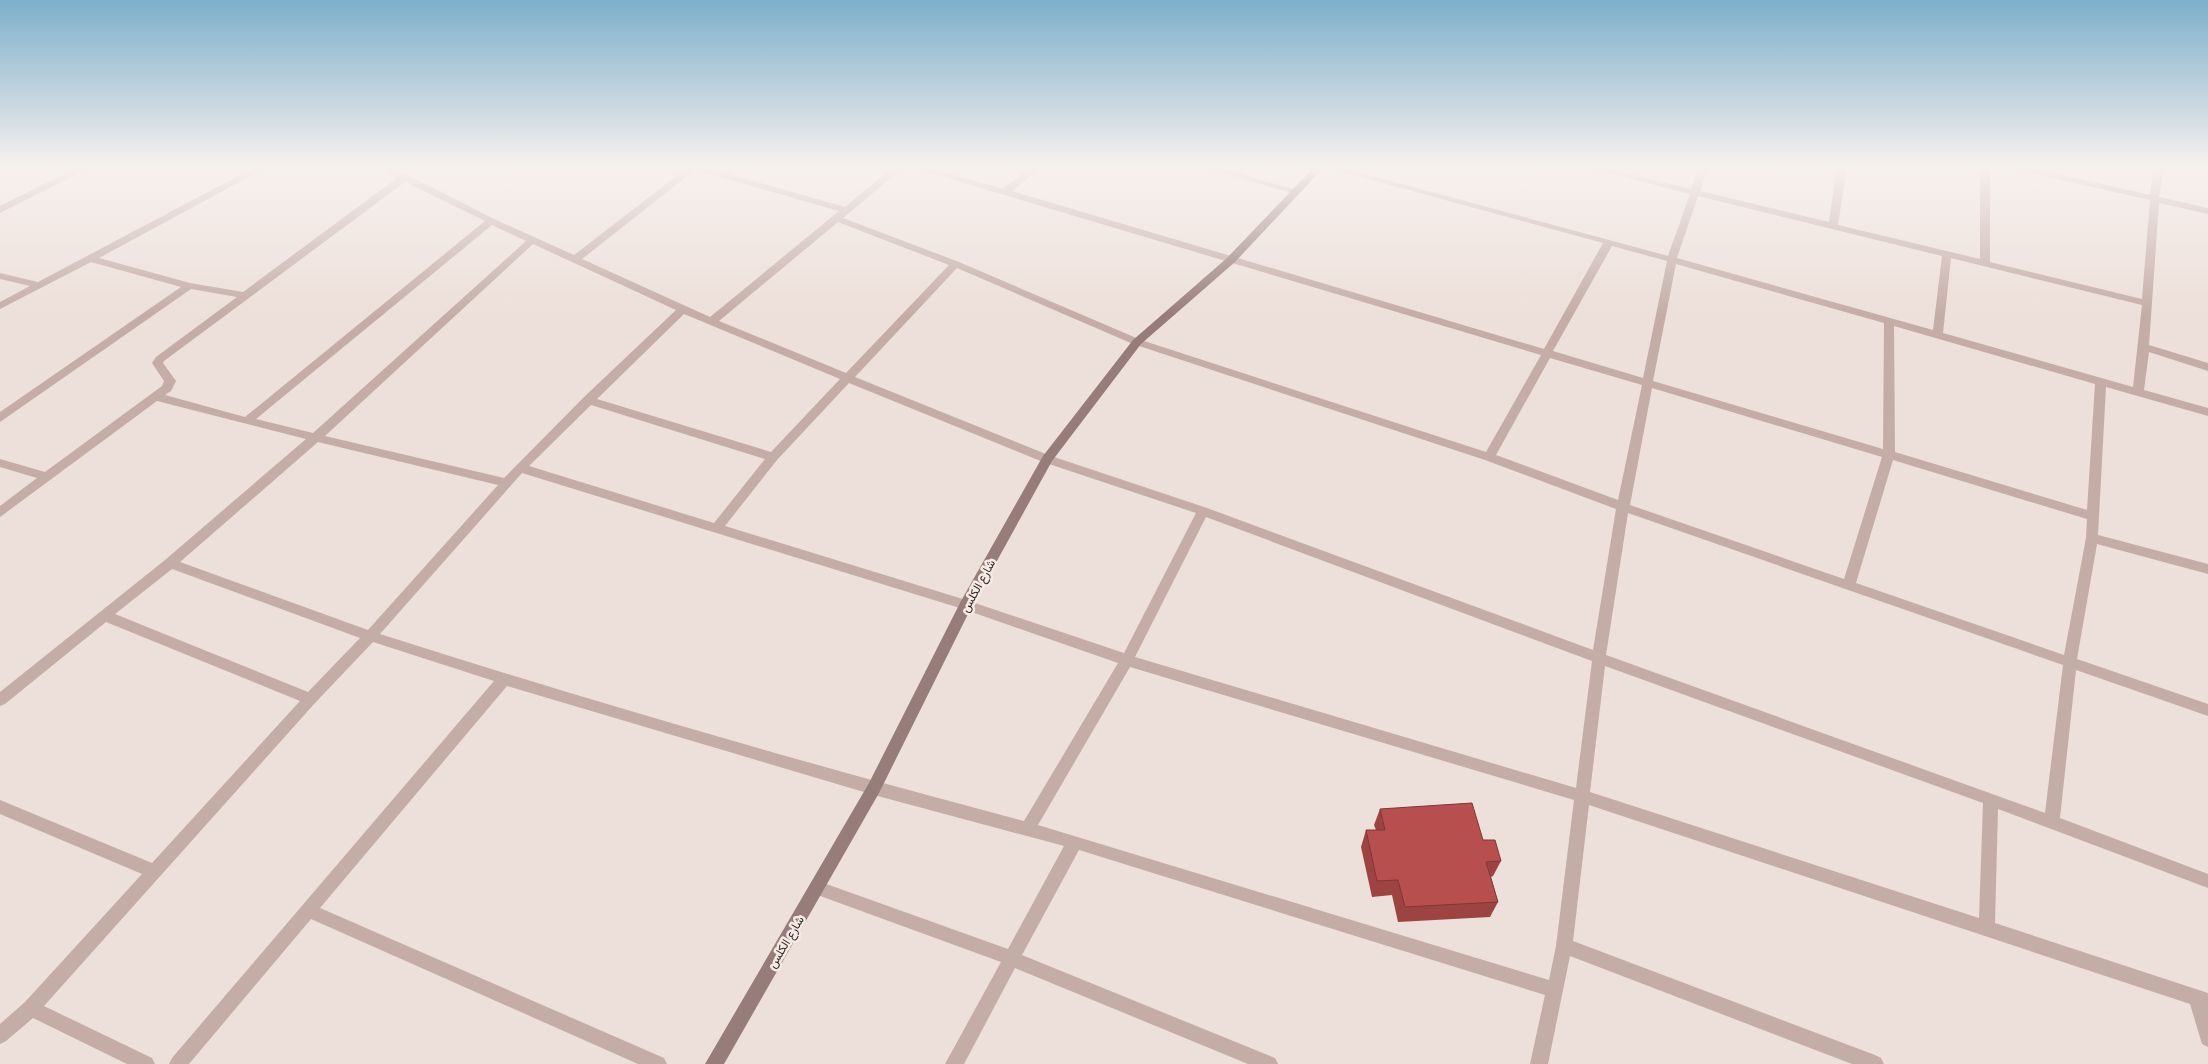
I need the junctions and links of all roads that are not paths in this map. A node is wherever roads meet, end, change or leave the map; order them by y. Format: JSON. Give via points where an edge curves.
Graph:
{"nodes":[{"id":1,"x":172,"y":216,"type":"edge"},
{"id":2,"x":352,"y":216,"type":"edge"},
{"id":3,"x":482,"y":216,"type":"edge"},
{"id":4,"x":630,"y":216,"type":"edge"},
{"id":5,"x":839,"y":216,"type":"edge"},
{"id":6,"x":1086,"y":216,"type":"edge"},
{"id":7,"x":1272,"y":216,"type":"edge"},
{"id":8,"x":1511,"y":216,"type":"edge"},
{"id":9,"x":1688,"y":216,"type":"edge"},
{"id":10,"x":1790,"y":216,"type":"edge"},
{"id":11,"x":1835,"y":216,"type":"edge"},
{"id":12,"x":1985,"y":216,"type":"edge"},
{"id":13,"x":2152,"y":216,"type":"edge"},
{"id":14,"x":836,"y":218,"type":"junction"},
{"id":15,"x":491,"y":220,"type":"junction"},
{"id":16,"x":1833,"y":226,"type":"junction"},
{"id":17,"x":533,"y":239,"type":"junction"},
{"id":18,"x":1609,"y":242,"type":"junction"},
{"id":19,"x":1947,"y":253,"type":"junction"},
{"id":20,"x":92,"y":259,"type":"junction"},
{"id":21,"x":576,"y":259,"type":"junction"},
{"id":22,"x":1672,"y":259,"type":"junction"},
{"id":23,"x":1231,"y":260,"type":"junction"},
{"id":24,"x":955,"y":264,"type":"junction"},
{"id":25,"x":1985,"y":264,"type":"junction"},
{"id":26,"x":0,"y":276,"type":"edge"},
{"id":27,"x":39,"y":285,"type":"junction"},
{"id":28,"x":189,"y":286,"type":"junction"},
{"id":29,"x":243,"y":295,"type":"junction"},
{"id":30,"x":2146,"y":303,"type":"junction"},
{"id":31,"x":0,"y":306,"type":"edge"},
{"id":32,"x":683,"y":309,"type":"junction"},
{"id":33,"x":1889,"y":320,"type":"junction"},
{"id":34,"x":711,"y":322,"type":"junction"},
{"id":35,"x":1938,"y":334,"type":"junction"},
{"id":36,"x":1137,"y":342,"type":"junction"},
{"id":37,"x":2146,"y":348,"type":"junction"},
{"id":38,"x":1547,"y":351,"type":"junction"},
{"id":39,"x":2208,"y":367,"type":"edge"},
{"id":40,"x":849,"y":378,"type":"junction"},
{"id":41,"x":2101,"y":382,"type":"junction"},
{"id":42,"x":1649,"y":384,"type":"junction"},
{"id":43,"x":2138,"y":392,"type":"junction"},
{"id":44,"x":157,"y":397,"type":"junction"},
{"id":45,"x":588,"y":400,"type":"junction"},
{"id":46,"x":2208,"y":412,"type":"edge"},
{"id":47,"x":0,"y":418,"type":"edge"},
{"id":48,"x":248,"y":421,"type":"junction"},
{"id":49,"x":314,"y":439,"type":"junction"},
{"id":50,"x":1889,"y":455,"type":"junction"},
{"id":51,"x":773,"y":457,"type":"junction"},
{"id":52,"x":1489,"y":457,"type":"junction"},
{"id":53,"x":1047,"y":459,"type":"junction"},
{"id":54,"x":0,"y":463,"type":"edge"},
{"id":55,"x":520,"y":468,"type":"junction"},
{"id":56,"x":47,"y":477,"type":"junction"},
{"id":57,"x":506,"y":483,"type":"junction"},
{"id":58,"x":1623,"y":507,"type":"junction"},
{"id":59,"x":1203,"y":511,"type":"junction"},
{"id":60,"x":0,"y":512,"type":"edge"},
{"id":61,"x":2092,"y":516,"type":"junction"},
{"id":62,"x":717,"y":528,"type":"junction"},
{"id":63,"x":2092,"y":538,"type":"junction"},
{"id":64,"x":170,"y":563,"type":"junction"},
{"id":65,"x":2208,"y":569,"type":"edge"},
{"id":66,"x":1849,"y":584,"type":"junction"},
{"id":67,"x":966,"y":606,"type":"junction"},
{"id":68,"x":103,"y":615,"type":"junction"},
{"id":69,"x":370,"y":636,"type":"junction"},
{"id":70,"x":1599,"y":658,"type":"junction"},
{"id":71,"x":1127,"y":660,"type":"junction"},
{"id":72,"x":2070,"y":662,"type":"junction"},
{"id":73,"x":504,"y":679,"type":"junction"},
{"id":74,"x":310,"y":699,"type":"junction"},
{"id":75,"x":0,"y":700,"type":"edge"},
{"id":76,"x":2208,"y":710,"type":"edge"},
{"id":77,"x":874,"y":788,"type":"junction"},
{"id":78,"x":1582,"y":796,"type":"junction"},
{"id":79,"x":1991,"y":799,"type":"junction"},
{"id":80,"x":0,"y":808,"type":"edge"},
{"id":81,"x":2052,"y":822,"type":"junction"},
{"id":82,"x":1027,"y":830,"type":"junction"},
{"id":83,"x":1076,"y":842,"type":"junction"},
{"id":84,"x":155,"y":872,"type":"junction"},
{"id":85,"x":2208,"y":881,"type":"edge"},
{"id":86,"x":818,"y":888,"type":"junction"},
{"id":87,"x":310,"y":911,"type":"junction"},
{"id":88,"x":1987,"y":928,"type":"junction"},
{"id":89,"x":1564,"y":946,"type":"junction"},
{"id":90,"x":1012,"y":958,"type":"junction"},
{"id":91,"x":1555,"y":990,"type":"junction"},
{"id":92,"x":2203,"y":999,"type":"edge"},
{"id":93,"x":31,"y":1008,"type":"junction"},
{"id":94,"x":0,"y":1034,"type":"edge"},
{"id":95,"x":2208,"y":1038,"type":"edge"},
{"id":96,"x":146,"y":1064,"type":"edge"},
{"id":97,"x":178,"y":1064,"type":"edge"},
{"id":98,"x":658,"y":1064,"type":"edge"},
{"id":99,"x":714,"y":1064,"type":"edge"},
{"id":100,"x":954,"y":1064,"type":"edge"},
{"id":101,"x":1269,"y":1064,"type":"edge"},
{"id":102,"x":1539,"y":1064,"type":"edge"},
{"id":103,"x":1875,"y":1064,"type":"edge"}],
"edges":[{"from":1,"to":20,"type":"street"},
{"from":2,"to":29,"type":"street"},
{"from":3,"to":15,"type":"street"},
{"from":4,"to":21,"type":"street"},
{"from":5,"to":14,"type":"street"},
{"from":6,"to":23,"type":"street"},
{"from":7,"to":23,"type":"street","name":"شارع الكلس"},
{"from":8,"to":18,"type":"street"},
{"from":9,"to":22,"type":"street"},
{"from":10,"to":16,"type":"street"},
{"from":11,"to":16,"type":"street"},
{"from":12,"to":25,"type":"street"},
{"from":13,"to":30,"type":"street"},
{"from":14,"to":24,"type":"street"},
{"from":14,"to":34,"type":"street"},
{"from":15,"to":17,"type":"street"},
{"from":15,"to":48,"type":"street"},
{"from":16,"to":19,"type":"street"},
{"from":17,"to":21,"type":"street"},
{"from":17,"to":49,"type":"street"},
{"from":18,"to":22,"type":"street"},
{"from":18,"to":38,"type":"street"},
{"from":19,"to":25,"type":"street"},
{"from":19,"to":35,"type":"street"},
{"from":20,"to":27,"type":"street"},
{"from":20,"to":28,"type":"street"},
{"from":21,"to":32,"type":"street"},
{"from":22,"to":33,"type":"street"},
{"from":22,"to":42,"type":"street"},
{"from":23,"to":36,"type":"street","name":"شارع الكلس"},
{"from":23,"to":38,"type":"street"},
{"from":24,"to":36,"type":"street"},
{"from":24,"to":40,"type":"street"},
{"from":25,"to":30,"type":"street"},
{"from":26,"to":27,"type":"street"},
{"from":27,"to":31,"type":"street"},
{"from":28,"to":29,"type":"street"},
{"from":28,"to":47,"type":"street"},
{"from":29,"to":44,"type":"street","via":[[160,359],[157,363],[170,382]]},
{"from":30,"to":37,"type":"street"},
{"from":32,"to":34,"type":"street"},
{"from":32,"to":45,"type":"street"},
{"from":33,"to":35,"type":"street"},
{"from":33,"to":50,"type":"street"},
{"from":34,"to":40,"type":"street"},
{"from":35,"to":41,"type":"street"},
{"from":36,"to":52,"type":"street"},
{"from":36,"to":53,"type":"street","name":"شارع الكلس"},
{"from":37,"to":39,"type":"street"},
{"from":37,"to":43,"type":"street"},
{"from":38,"to":42,"type":"street"},
{"from":38,"to":52,"type":"street"},
{"from":40,"to":51,"type":"street"},
{"from":40,"to":53,"type":"street"},
{"from":41,"to":43,"type":"street"},
{"from":41,"to":61,"type":"street"},
{"from":42,"to":50,"type":"street"},
{"from":42,"to":58,"type":"street"},
{"from":43,"to":46,"type":"street"},
{"from":44,"to":48,"type":"street"},
{"from":44,"to":56,"type":"street"},
{"from":45,"to":51,"type":"street"},
{"from":45,"to":55,"type":"street"},
{"from":48,"to":49,"type":"street"},
{"from":49,"to":57,"type":"street"},
{"from":49,"to":64,"type":"street"},
{"from":50,"to":61,"type":"street"},
{"from":50,"to":66,"type":"street"},
{"from":51,"to":62,"type":"street"},
{"from":52,"to":58,"type":"street"},
{"from":53,"to":59,"type":"street"},
{"from":53,"to":67,"type":"street","name":"شارع الكلس"},
{"from":54,"to":56,"type":"street"},
{"from":55,"to":57,"type":"street"},
{"from":55,"to":62,"type":"street"},
{"from":56,"to":60,"type":"street"},
{"from":57,"to":69,"type":"street"},
{"from":58,"to":66,"type":"street"},
{"from":58,"to":70,"type":"street"},
{"from":59,"to":70,"type":"street"},
{"from":59,"to":71,"type":"street"},
{"from":61,"to":63,"type":"street"},
{"from":62,"to":67,"type":"street"},
{"from":63,"to":65,"type":"street"},
{"from":63,"to":72,"type":"street"},
{"from":64,"to":68,"type":"street"},
{"from":64,"to":69,"type":"street"},
{"from":66,"to":72,"type":"street"},
{"from":67,"to":71,"type":"street"},
{"from":67,"to":77,"type":"street","name":"شارع الكلس"},
{"from":68,"to":74,"type":"street"},
{"from":68,"to":75,"type":"street"},
{"from":69,"to":73,"type":"street"},
{"from":69,"to":74,"type":"street"},
{"from":70,"to":78,"type":"street"},
{"from":70,"to":79,"type":"street"},
{"from":71,"to":78,"type":"street"},
{"from":71,"to":82,"type":"street"},
{"from":72,"to":76,"type":"street"},
{"from":72,"to":81,"type":"street"},
{"from":73,"to":77,"type":"street"},
{"from":73,"to":87,"type":"street"},
{"from":74,"to":84,"type":"street"},
{"from":77,"to":82,"type":"street"},
{"from":77,"to":86,"type":"street","name":"شارع الكلس"},
{"from":78,"to":88,"type":"street"},
{"from":78,"to":89,"type":"street"},
{"from":79,"to":81,"type":"street"},
{"from":79,"to":88,"type":"street"},
{"from":80,"to":84,"type":"street"},
{"from":81,"to":85,"type":"street"},
{"from":82,"to":83,"type":"street"},
{"from":83,"to":90,"type":"street"},
{"from":83,"to":91,"type":"street"},
{"from":84,"to":93,"type":"street"},
{"from":86,"to":90,"type":"street"},
{"from":86,"to":99,"type":"street","name":"شارع الكلس"},
{"from":87,"to":97,"type":"street"},
{"from":87,"to":98,"type":"street"},
{"from":88,"to":92,"type":"street"},
{"from":89,"to":91,"type":"street"},
{"from":89,"to":103,"type":"street"},
{"from":90,"to":100,"type":"street"},
{"from":90,"to":101,"type":"street"},
{"from":91,"to":102,"type":"street"},
{"from":92,"to":95,"type":"street"},
{"from":93,"to":94,"type":"street"},
{"from":93,"to":96,"type":"street"}]}
